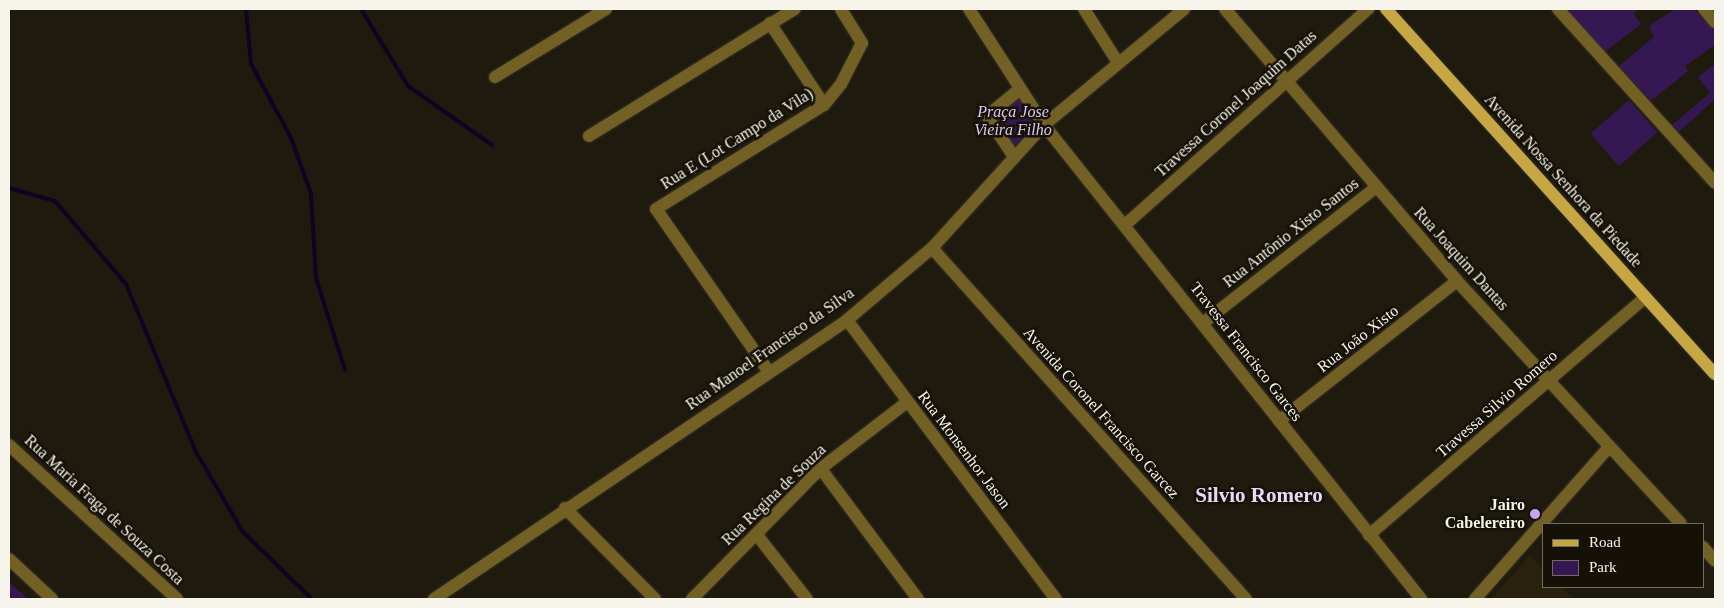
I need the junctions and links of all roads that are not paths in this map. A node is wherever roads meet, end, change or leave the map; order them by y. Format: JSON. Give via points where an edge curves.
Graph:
{"nodes":[{"id":1,"x":606,"y":9,"type":"edge"},
{"id":2,"x":795,"y":9,"type":"edge"},
{"id":3,"x":842,"y":9,"type":"edge"},
{"id":4,"x":969,"y":9,"type":"edge"},
{"id":5,"x":1084,"y":9,"type":"edge"},
{"id":6,"x":1184,"y":9,"type":"edge"},
{"id":7,"x":1225,"y":9,"type":"edge"},
{"id":8,"x":1368,"y":9,"type":"edge"},
{"id":9,"x":1386,"y":9,"type":"edge"},
{"id":10,"x":1558,"y":9,"type":"edge"},
{"id":11,"x":1704,"y":9,"type":"edge"},
{"id":12,"x":1715,"y":22,"type":"edge"},
{"id":13,"x":770,"y":23,"type":"junction"},
{"id":14,"x":1116,"y":61,"type":"junction"},
{"id":15,"x":495,"y":77,"type":"dead end"},
{"id":16,"x":1283,"y":82,"type":"junction"},
{"id":17,"x":1020,"y":89,"type":"junction"},
{"id":18,"x":824,"y":105,"type":"junction"},
{"id":19,"x":1044,"y":126,"type":"junction"},
{"id":20,"x":589,"y":136,"type":"dead end"},
{"id":21,"x":1014,"y":157,"type":"junction"},
{"id":22,"x":1715,"y":183,"type":"edge"},
{"id":23,"x":1375,"y":188,"type":"junction"},
{"id":24,"x":1126,"y":224,"type":"junction"},
{"id":25,"x":932,"y":248,"type":"junction"},
{"id":26,"x":1457,"y":282,"type":"junction"},
{"id":27,"x":1646,"y":297,"type":"junction"},
{"id":28,"x":847,"y":320,"type":"junction"},
{"id":29,"x":1203,"y":323,"type":"junction"},
{"id":30,"x":769,"y":372,"type":"junction"},
{"id":31,"x":1715,"y":374,"type":"edge"},
{"id":32,"x":1551,"y":380,"type":"junction"},
{"id":33,"x":908,"y":402,"type":"junction"},
{"id":34,"x":1279,"y":422,"type":"junction"},
{"id":35,"x":9,"y":445,"type":"edge"},
{"id":36,"x":1609,"y":447,"type":"junction"},
{"id":37,"x":821,"y":469,"type":"junction"},
{"id":38,"x":565,"y":508,"type":"junction"},
{"id":39,"x":1680,"y":523,"type":"edge"},
{"id":40,"x":756,"y":535,"type":"junction"},
{"id":41,"x":1369,"y":535,"type":"junction"},
{"id":42,"x":1704,"y":549,"type":"edge"},
{"id":43,"x":9,"y":559,"type":"edge"},
{"id":44,"x":1715,"y":561,"type":"edge"},
{"id":45,"x":52,"y":599,"type":"edge"},
{"id":46,"x":177,"y":599,"type":"edge"},
{"id":47,"x":434,"y":599,"type":"edge"},
{"id":48,"x":656,"y":599,"type":"edge"},
{"id":49,"x":692,"y":599,"type":"edge"},
{"id":50,"x":807,"y":599,"type":"edge"},
{"id":51,"x":918,"y":599,"type":"edge"},
{"id":52,"x":1056,"y":599,"type":"edge"},
{"id":53,"x":1246,"y":599,"type":"edge"},
{"id":54,"x":1421,"y":599,"type":"edge"},
{"id":55,"x":1475,"y":599,"type":"edge"}],
"edges":[{"from":1,"to":15,"type":"street"},
{"from":2,"to":13,"type":"street"},
{"from":3,"to":18,"type":"street","name":"Rua E (Lot Campo da Vila)","via":[[862,42],[841,84]]},
{"from":4,"to":17,"type":"street","name":"Travessa Francisco Garces"},
{"from":5,"to":14,"type":"street"},
{"from":6,"to":14,"type":"street","name":"Rua Manoel Francisco da Silva"},
{"from":7,"to":16,"type":"street","name":"Rua Joaquim Dantas"},
{"from":8,"to":16,"type":"street","name":"Travessa Coronel Joaquim Datas"},
{"from":9,"to":27,"type":"main road","name":"Avenida Nossa Senhora da Piedade"},
{"from":10,"to":22,"type":"street"},
{"from":11,"to":12,"type":"street"},
{"from":13,"to":18,"type":"street"},
{"from":13,"to":20,"type":"street"},
{"from":14,"to":19,"type":"street","name":"Rua Manoel Francisco da Silva"},
{"from":16,"to":23,"type":"street","name":"Rua Joaquim Dantas"},
{"from":16,"to":24,"type":"street","name":"Travessa Coronel Joaquim Datas"},
{"from":17,"to":19,"type":"street","name":"Travessa Francisco Garces"},
{"from":17,"to":21,"type":"street","via":[[987,116]]},
{"from":18,"to":30,"type":"street","name":"Rua E (Lot Campo da Vila)","via":[[656,209]]},
{"from":19,"to":21,"type":"street","name":"Rua Manoel Francisco da Silva"},
{"from":19,"to":24,"type":"street","name":"Travessa Francisco Garces"},
{"from":21,"to":25,"type":"street","name":"Rua Manoel Francisco da Silva"},
{"from":23,"to":26,"type":"street","name":"Rua Joaquim Dantas"},
{"from":23,"to":29,"type":"street","name":"Rua Antônio Xisto Santos"},
{"from":24,"to":29,"type":"street","name":"Travessa Francisco Garces"},
{"from":25,"to":28,"type":"street","name":"Rua Manoel Francisco da Silva"},
{"from":25,"to":53,"type":"street","name":"Avenida Coronel Francisco Garcez"},
{"from":26,"to":32,"type":"street","name":"Rua Joaquim Dantas"},
{"from":26,"to":34,"type":"street","name":"Rua João Xisto"},
{"from":27,"to":31,"type":"main road","name":"Avenida Nossa Senhora da Piedade"},
{"from":27,"to":32,"type":"street","name":"Travessa Silvio Romero"},
{"from":28,"to":30,"type":"street","name":"Rua Manoel Francisco da Silva"},
{"from":28,"to":33,"type":"street","name":"Rua Monsenhor Jason"},
{"from":29,"to":34,"type":"street","name":"Travessa Francisco Garces"},
{"from":30,"to":38,"type":"street","name":"Rua Manoel Francisco da Silva"},
{"from":32,"to":36,"type":"street","name":"Rua Joaquim Dantas"},
{"from":32,"to":41,"type":"street","name":"Travessa Silvio Romero"},
{"from":33,"to":37,"type":"street","name":"Rua Regina de Souza"},
{"from":33,"to":52,"type":"street","name":"Rua Monsenhor Jason"},
{"from":34,"to":41,"type":"street","name":"Travessa Francisco Garces"},
{"from":35,"to":46,"type":"street","name":"Rua Maria Fraga de Souza Costa"},
{"from":36,"to":39,"type":"street","name":"Rua Joaquim Dantas"},
{"from":36,"to":55,"type":"street"},
{"from":37,"to":40,"type":"street","name":"Rua Regina de Souza"},
{"from":37,"to":51,"type":"street"},
{"from":38,"to":47,"type":"street","name":"Rua Manoel Francisco da Silva"},
{"from":38,"to":48,"type":"street"},
{"from":40,"to":49,"type":"street","name":"Rua Regina de Souza"},
{"from":40,"to":50,"type":"street"},
{"from":41,"to":54,"type":"street","name":"Travessa Francisco Garces"},
{"from":42,"to":44,"type":"street"},
{"from":43,"to":45,"type":"street"}]}
